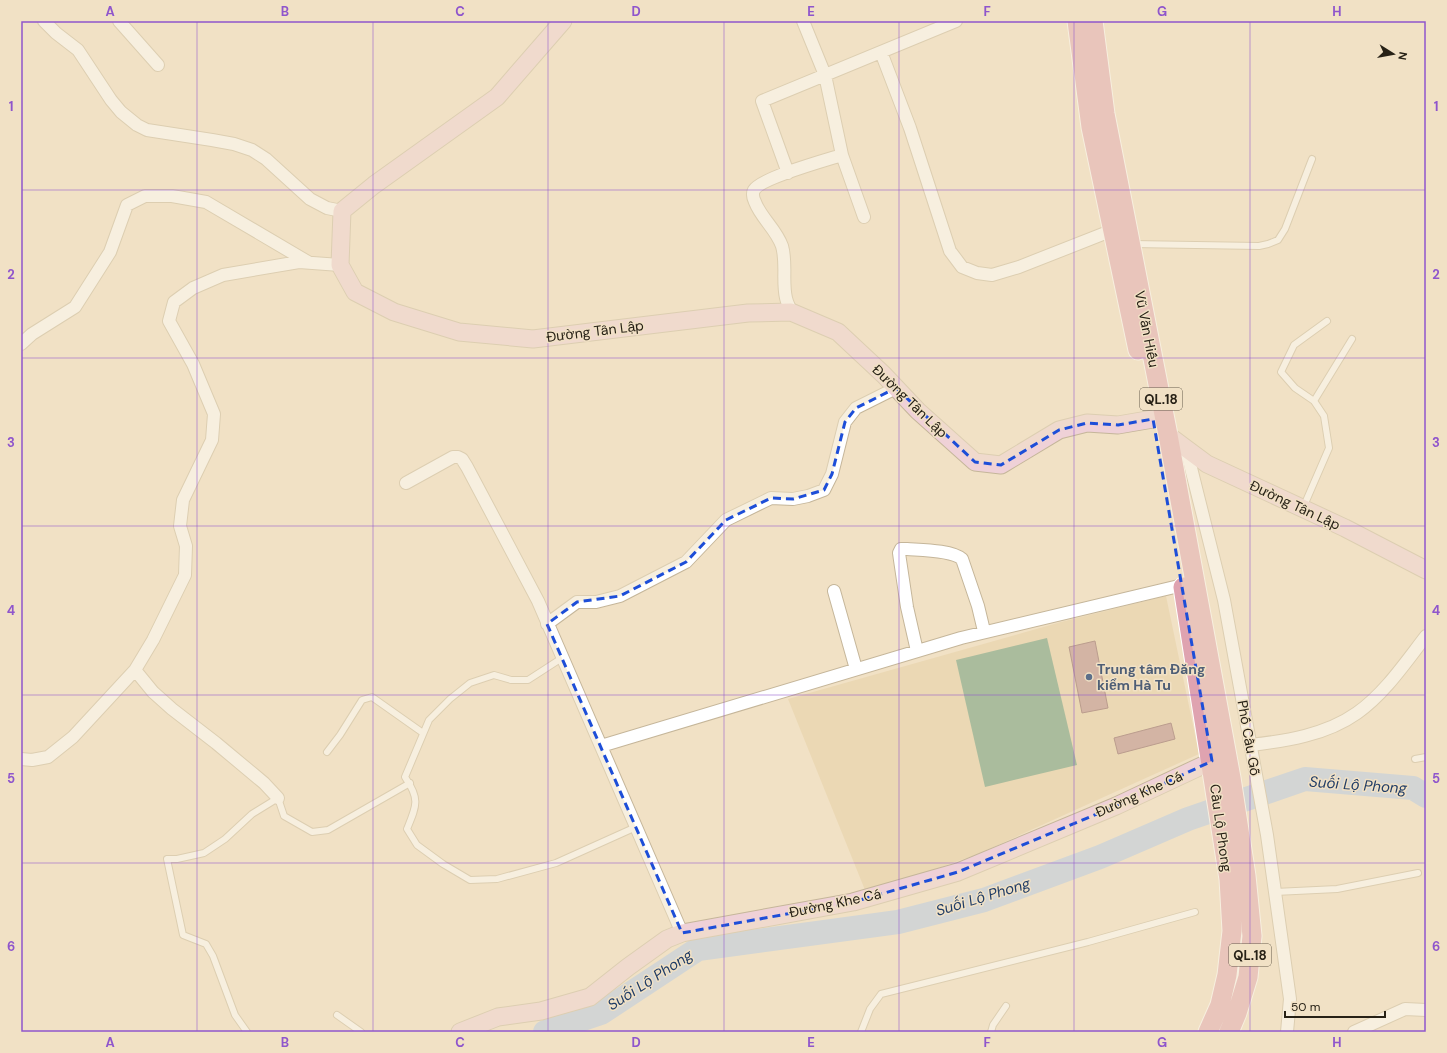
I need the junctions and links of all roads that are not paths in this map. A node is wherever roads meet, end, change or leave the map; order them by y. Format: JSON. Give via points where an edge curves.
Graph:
{"nodes":[{"id":1,"x":44,"y":21,"type":"edge"},
{"id":2,"x":119,"y":21,"type":"edge"},
{"id":3,"x":562,"y":21,"type":"edge"},
{"id":4,"x":803,"y":21,"type":"edge"},
{"id":5,"x":956,"y":21,"type":"edge"},
{"id":6,"x":1077,"y":21,"type":"edge"},
{"id":7,"x":1093,"y":21,"type":"edge"},
{"id":8,"x":881,"y":52,"type":"junction"},
{"id":9,"x":158,"y":65,"type":"dead end"},
{"id":10,"x":825,"y":76,"type":"junction"},
{"id":11,"x":842,"y":155,"type":"junction"},
{"id":12,"x":1312,"y":159,"type":"dead end"},
{"id":13,"x":788,"y":173,"type":"junction"},
{"id":14,"x":342,"y":211,"type":"junction"},
{"id":15,"x":864,"y":217,"type":"dead end"},
{"id":16,"x":1113,"y":230,"type":"junction"},
{"id":17,"x":1131,"y":244,"type":"junction"},
{"id":18,"x":309,"y":263,"type":"junction"},
{"id":19,"x":340,"y":265,"type":"junction"},
{"id":20,"x":792,"y":312,"type":"junction"},
{"id":21,"x":1327,"y":321,"type":"dead end"},
{"id":22,"x":1352,"y":339,"type":"dead end"},
{"id":23,"x":21,"y":344,"type":"edge"},
{"id":24,"x":896,"y":388,"type":"junction"},
{"id":25,"x":1314,"y":401,"type":"junction"},
{"id":26,"x":1153,"y":419,"type":"junction"},
{"id":27,"x":1168,"y":435,"type":"junction"},
{"id":28,"x":1186,"y":448,"type":"junction"},
{"id":29,"x":406,"y":483,"type":"dead end"},
{"id":30,"x":1303,"y":509,"type":"junction"},
{"id":31,"x":1426,"y":570,"type":"edge"},
{"id":32,"x":1183,"y":585,"type":"junction"},
{"id":33,"x":834,"y":591,"type":"dead end"},
{"id":34,"x":547,"y":624,"type":"junction"},
{"id":35,"x":984,"y":631,"type":"junction"},
{"id":36,"x":1426,"y":636,"type":"edge"},
{"id":37,"x":917,"y":651,"type":"junction"},
{"id":38,"x":562,"y":658,"type":"junction"},
{"id":39,"x":856,"y":669,"type":"junction"},
{"id":40,"x":135,"y":670,"type":"junction"},
{"id":41,"x":423,"y":733,"type":"junction"},
{"id":42,"x":1250,"y":745,"type":"junction"},
{"id":43,"x":600,"y":746,"type":"junction"},
{"id":44,"x":327,"y":752,"type":"dead end"},
{"id":45,"x":1426,"y":757,"type":"edge"},
{"id":46,"x":21,"y":758,"type":"edge"},
{"id":47,"x":1415,"y":759,"type":"dead end"},
{"id":48,"x":1219,"y":772,"type":"junction"},
{"id":49,"x":410,"y":783,"type":"junction"},
{"id":50,"x":278,"y":798,"type":"junction"},
{"id":51,"x":636,"y":827,"type":"junction"},
{"id":52,"x":1418,"y":873,"type":"dead end"},
{"id":53,"x":1237,"y":877,"type":"junction"},
{"id":54,"x":1275,"y":892,"type":"junction"},
{"id":55,"x":1196,"y":912,"type":"dead end"},
{"id":56,"x":682,"y":933,"type":"junction"},
{"id":57,"x":1006,"y":1006,"type":"dead end"},
{"id":58,"x":1426,"y":1010,"type":"edge"},
{"id":59,"x":337,"y":1015,"type":"dead end"},
{"id":60,"x":470,"y":1030,"type":"edge"},
{"id":61,"x":247,"y":1032,"type":"edge"},
{"id":62,"x":361,"y":1032,"type":"edge"},
{"id":63,"x":861,"y":1032,"type":"edge"},
{"id":64,"x":991,"y":1032,"type":"edge"},
{"id":65,"x":1208,"y":1032,"type":"edge"},
{"id":66,"x":1229,"y":1032,"type":"edge"},
{"id":67,"x":1287,"y":1032,"type":"edge"},
{"id":68,"x":1354,"y":1032,"type":"edge"}],
"edges":[{"from":1,"to":14,"type":"street","via":[[78,50],[111,100],[121,112],[137,124],[148,130],[234,144],[252,150],[266,158],[310,199],[327,208]]},
{"from":2,"to":9,"type":"street"},
{"from":3,"to":14,"type":"street","via":[[497,97]]},
{"from":4,"to":10,"type":"street"},
{"from":5,"to":8,"type":"street"},
{"from":6,"to":16,"type":"main road","name":"Vũ Văn Hiếu","number":"QL.18","via":[[1091,127]]},
{"from":7,"to":17,"type":"main road","name":"Vũ Văn Hiếu","number":"QL.18","via":[[1105,114]]},
{"from":8,"to":10,"type":"street"},
{"from":8,"to":16,"type":"street","via":[[910,128],[950,251],[962,267],[992,275]]},
{"from":10,"to":11,"type":"street"},
{"from":10,"to":13,"type":"street","via":[[762,101]]},
{"from":11,"to":13,"type":"street"},
{"from":11,"to":15,"type":"street"},
{"from":12,"to":17,"type":"lane","via":[[1285,229],[1278,240],[1259,246]]},
{"from":13,"to":20,"type":"street","via":[[760,185],[752,194],[782,247],[785,260],[786,300]]},
{"from":14,"to":19,"type":"street"},
{"from":16,"to":26,"type":"main road","name":"Vũ Văn Hiếu","number":"QL.18"},
{"from":17,"to":27,"type":"main road","name":"Vũ Văn Hiếu","number":"QL.18"},
{"from":18,"to":19,"type":"street"},
{"from":18,"to":23,"type":"street","via":[[206,202],[172,196],[145,196],[127,205],[110,252],[75,307],[32,334]]},
{"from":18,"to":40,"type":"street","via":[[299,262],[223,275],[193,288],[174,302],[169,321],[193,364],[214,414],[212,440],[183,500],[180,526],[186,546],[185,575]]},
{"from":19,"to":20,"type":"street","name":"Đường Tân Lập","via":[[355,292],[394,312],[459,332],[533,339],[748,314]]},
{"from":20,"to":24,"type":"street","name":"Đường Tân Lập","via":[[838,332]]},
{"from":21,"to":25,"type":"lane","via":[[1294,345],[1281,372],[1295,388]]},
{"from":22,"to":25,"type":"lane"},
{"from":24,"to":26,"type":"street","name":"Đường Tân Lập","via":[[975,462],[1001,465],[1059,430],[1080,424],[1118,425]]},
{"from":24,"to":34,"type":"street","via":[[856,408],[845,422],[832,474],[824,490],[808,496],[771,498],[726,520],[686,562],[620,596],[596,602],[578,602]]},
{"from":25,"to":30,"type":"lane","via":[[1324,416],[1329,448]]},
{"from":26,"to":32,"type":"main road","name":"Vũ Văn Hiếu","number":"QL.18"},
{"from":27,"to":28,"type":"street","name":"Đường Tân Lập"},
{"from":27,"to":48,"type":"main road","name":"Vũ Văn Hiếu","number":"QL.18"},
{"from":28,"to":30,"type":"street","name":"Đường Tân Lập","via":[[1207,464]]},
{"from":28,"to":42,"type":"street","name":"Phố Cầu Gỗ","via":[[1224,600]]},
{"from":29,"to":34,"type":"street","via":[[453,457],[462,460],[538,601]]},
{"from":30,"to":31,"type":"street","name":"Đường Tân Lập"},
{"from":32,"to":35,"type":"street"},
{"from":32,"to":48,"type":"main road","name":"Vũ Văn Hiếu","number":"QL.18"},
{"from":33,"to":39,"type":"street"},
{"from":34,"to":38,"type":"street"},
{"from":35,"to":37,"type":"street"},
{"from":35,"to":37,"type":"street","via":[[978,606],[959,556],[901,549],[899,553],[906,600]]},
{"from":36,"to":42,"type":"street","via":[[1383,690],[1357,713],[1337,725],[1302,736]]},
{"from":37,"to":39,"type":"street"},
{"from":38,"to":41,"type":"lane","via":[[528,680],[512,680],[494,675],[470,683],[429,720]]},
{"from":38,"to":43,"type":"street"},
{"from":39,"to":43,"type":"street"},
{"from":40,"to":46,"type":"street","via":[[73,737],[48,757],[32,760]]},
{"from":40,"to":50,"type":"street","via":[[153,692],[264,783]]},
{"from":41,"to":44,"type":"lane","via":[[372,697],[362,700]]},
{"from":41,"to":49,"type":"lane","via":[[405,777]]},
{"from":42,"to":54,"type":"street","name":"Phố Cầu Gỗ"},
{"from":43,"to":51,"type":"street"},
{"from":45,"to":47,"type":"lane"},
{"from":48,"to":53,"type":"main road","name":"Cầu Lộ Phong","number":"QL.18"},
{"from":48,"to":56,"type":"street","name":"Đường Khe Cá","via":[[1116,806],[958,872],[853,902]]},
{"from":49,"to":50,"type":"lane","via":[[328,830],[312,832],[284,816]]},
{"from":49,"to":51,"type":"lane","via":[[414,790],[416,807],[407,829],[417,845],[470,880],[497,879],[556,863]]},
{"from":50,"to":61,"type":"lane","via":[[252,814],[225,839],[204,853],[167,859],[183,935],[206,944],[235,1015]]},
{"from":51,"to":56,"type":"street"},
{"from":52,"to":54,"type":"lane","via":[[1337,889]]},
{"from":53,"to":65,"type":"main road","number":"QL.18","via":[[1227,975],[1220,1005]]},
{"from":53,"to":66,"type":"main road","number":"QL.18","via":[[1252,936],[1248,977]]},
{"from":54,"to":67,"type":"street","name":"Phố Cầu Gỗ","via":[[1290,999]]},
{"from":55,"to":63,"type":"lane","via":[[881,994],[870,1009]]},
{"from":56,"to":60,"type":"street","name":"Đường Khe Cá","via":[[667,939],[590,997],[541,1011],[498,1017]]},
{"from":57,"to":64,"type":"lane"},
{"from":58,"to":68,"type":"street","via":[[1405,1009]]},
{"from":59,"to":62,"type":"lane"}]}
